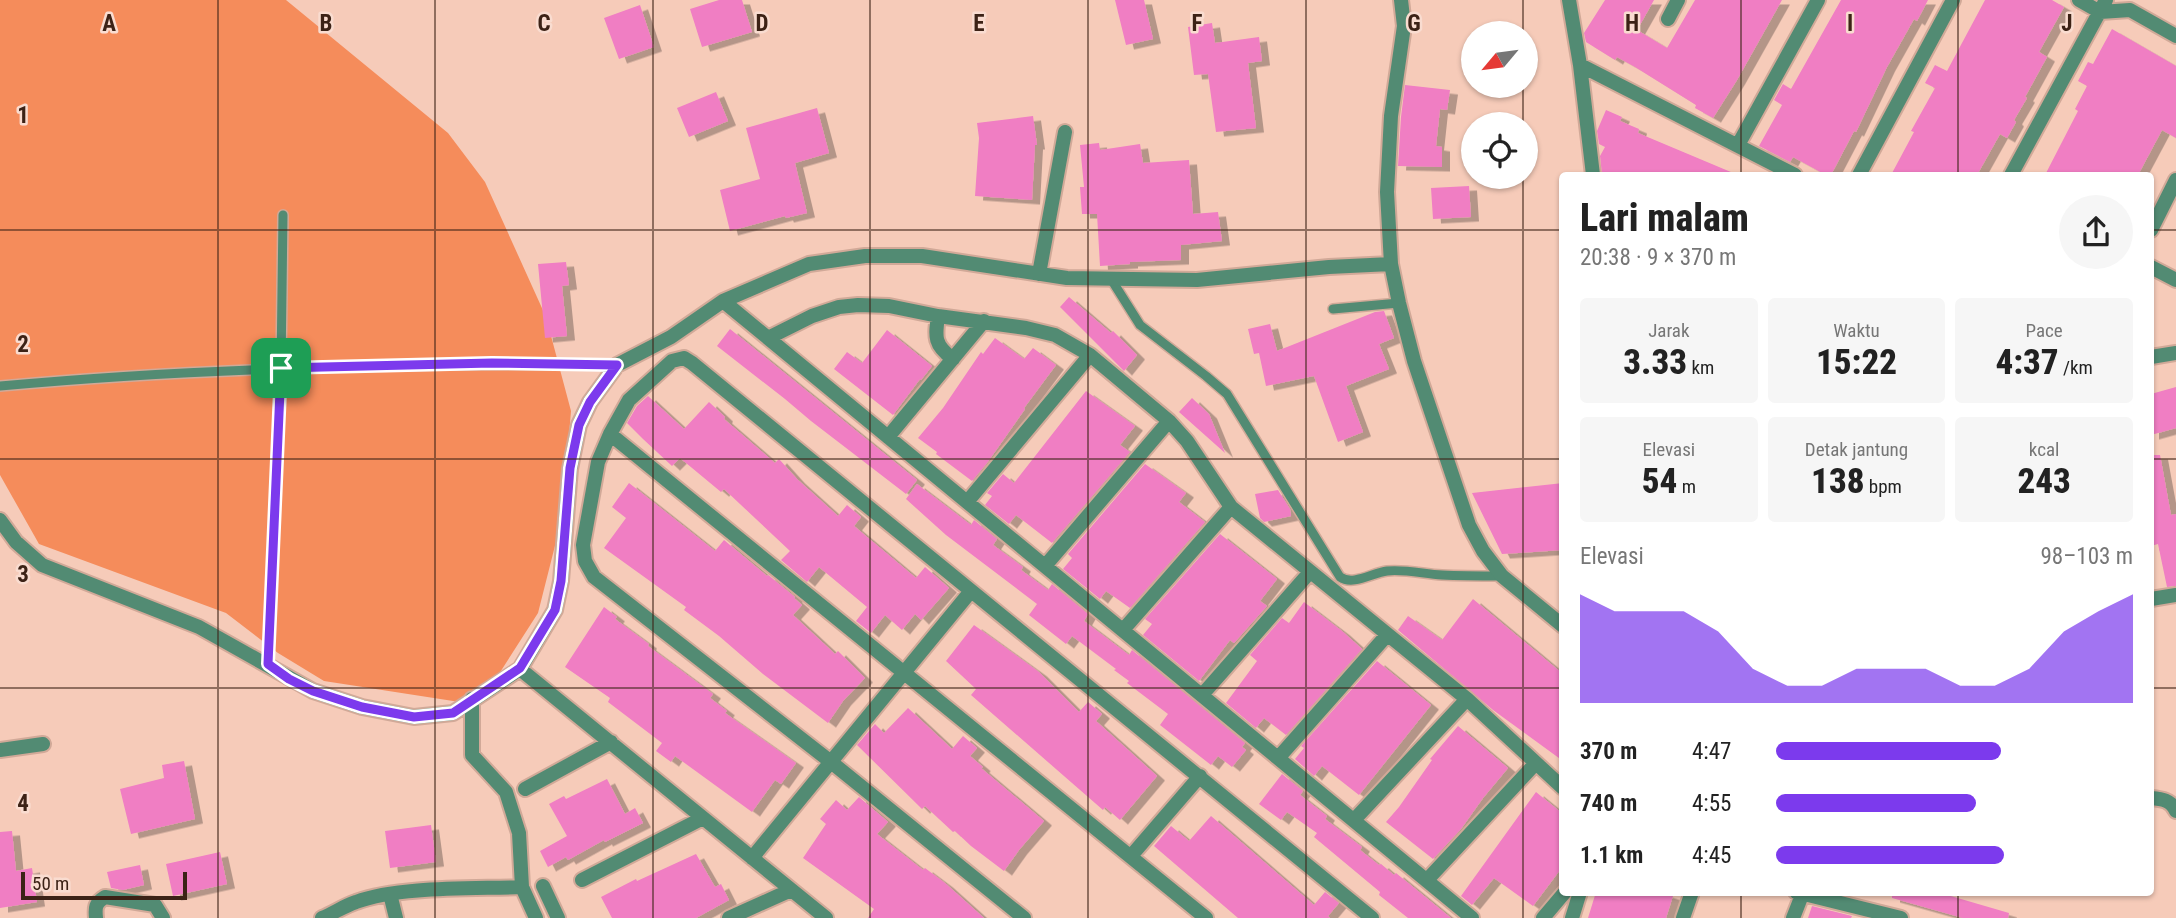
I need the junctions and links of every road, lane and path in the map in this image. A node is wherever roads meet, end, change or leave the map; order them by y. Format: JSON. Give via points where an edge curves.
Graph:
{"nodes":[{"id":1,"x":1401,"y":0,"type":"edge"},
{"id":2,"x":1569,"y":0,"type":"edge"},
{"id":3,"x":1678,"y":0,"type":"edge"},
{"id":4,"x":1818,"y":0,"type":"edge"},
{"id":5,"x":1953,"y":0,"type":"edge"},
{"id":6,"x":2079,"y":0,"type":"edge"},
{"id":7,"x":2128,"y":5,"type":"edge"},
{"id":8,"x":2103,"y":6,"type":"edge"},
{"id":9,"x":1668,"y":19,"type":"dead end"},
{"id":10,"x":2176,"y":36,"type":"edge"},
{"id":11,"x":1580,"y":65,"type":"junction"},
{"id":12,"x":1065,"y":132,"type":"dead end"},
{"id":13,"x":1738,"y":145,"type":"junction"},
{"id":14,"x":1593,"y":172,"type":"edge"},
{"id":15,"x":1789,"y":172,"type":"edge"},
{"id":16,"x":1861,"y":172,"type":"edge"},
{"id":17,"x":2013,"y":172,"type":"edge"},
{"id":18,"x":2176,"y":180,"type":"edge"},
{"id":19,"x":283,"y":215,"type":"dead end"},
{"id":20,"x":2154,"y":224,"type":"edge"},
{"id":21,"x":1391,"y":264,"type":"junction"},
{"id":22,"x":2154,"y":269,"type":"edge"},
{"id":23,"x":1039,"y":274,"type":"junction"},
{"id":24,"x":1111,"y":279,"type":"junction"},
{"id":25,"x":2176,"y":280,"type":"edge"},
{"id":26,"x":723,"y":302,"type":"junction"},
{"id":27,"x":1399,"y":303,"type":"junction"},
{"id":28,"x":1333,"y":309,"type":"dead end"},
{"id":29,"x":938,"y":316,"type":"junction"},
{"id":30,"x":984,"y":321,"type":"junction"},
{"id":31,"x":768,"y":338,"type":"junction"},
{"id":32,"x":2176,"y":353,"type":"edge"},
{"id":33,"x":1090,"y":355,"type":"junction"},
{"id":34,"x":2154,"y":357,"type":"edge"},
{"id":35,"x":953,"y":359,"type":"junction"},
{"id":36,"x":617,"y":365,"type":"junction"},
{"id":37,"x":281,"y":368,"type":"junction"},
{"id":38,"x":0,"y":386,"type":"edge"},
{"id":39,"x":1169,"y":421,"type":"junction"},
{"id":40,"x":610,"y":434,"type":"junction"},
{"id":41,"x":888,"y":437,"type":"junction"},
{"id":42,"x":967,"y":502,"type":"junction"},
{"id":43,"x":1231,"y":507,"type":"junction"},
{"id":44,"x":0,"y":520,"type":"edge"},
{"id":45,"x":1045,"y":566,"type":"junction"},
{"id":46,"x":1310,"y":572,"type":"junction"},
{"id":47,"x":1502,"y":576,"type":"junction"},
{"id":48,"x":971,"y":591,"type":"junction"},
{"id":49,"x":2176,"y":595,"type":"edge"},
{"id":50,"x":2154,"y":599,"type":"edge"},
{"id":51,"x":1559,"y":623,"type":"edge"},
{"id":52,"x":1123,"y":630,"type":"junction"},
{"id":53,"x":1387,"y":635,"type":"junction"},
{"id":54,"x":268,"y":664,"type":"junction"},
{"id":55,"x":520,"y":668,"type":"junction"},
{"id":56,"x":904,"y":673,"type":"junction"},
{"id":57,"x":1202,"y":695,"type":"junction"},
{"id":58,"x":472,"y":699,"type":"junction"},
{"id":59,"x":1467,"y":699,"type":"junction"},
{"id":60,"x":611,"y":742,"type":"junction"},
{"id":61,"x":43,"y":744,"type":"dead end"},
{"id":62,"x":0,"y":750,"type":"edge"},
{"id":63,"x":1279,"y":757,"type":"junction"},
{"id":64,"x":831,"y":762,"type":"junction"},
{"id":65,"x":1535,"y":764,"type":"junction"},
{"id":66,"x":1200,"y":776,"type":"junction"},
{"id":67,"x":1559,"y":785,"type":"edge"},
{"id":68,"x":525,"y":789,"type":"dead end"},
{"id":69,"x":2154,"y":798,"type":"edge"},
{"id":70,"x":2176,"y":811,"type":"edge"},
{"id":71,"x":703,"y":818,"type":"junction"},
{"id":72,"x":1354,"y":820,"type":"junction"},
{"id":73,"x":1131,"y":856,"type":"junction"},
{"id":74,"x":752,"y":858,"type":"junction"},
{"id":75,"x":582,"y":880,"type":"dead end"},
{"id":76,"x":1427,"y":880,"type":"junction"},
{"id":77,"x":543,"y":886,"type":"dead end"},
{"id":78,"x":522,"y":887,"type":"junction"},
{"id":79,"x":791,"y":890,"type":"junction"},
{"id":80,"x":390,"y":894,"type":"junction"},
{"id":81,"x":1562,"y":896,"type":"edge"},
{"id":82,"x":1579,"y":896,"type":"edge"},
{"id":83,"x":1691,"y":896,"type":"edge"},
{"id":84,"x":1798,"y":896,"type":"edge"},
{"id":85,"x":1807,"y":896,"type":"edge"},
{"id":86,"x":96,"y":918,"type":"edge"},
{"id":87,"x":163,"y":918,"type":"edge"},
{"id":88,"x":322,"y":918,"type":"edge"},
{"id":89,"x":396,"y":918,"type":"edge"},
{"id":90,"x":536,"y":918,"type":"edge"},
{"id":91,"x":558,"y":918,"type":"edge"},
{"id":92,"x":729,"y":918,"type":"edge"},
{"id":93,"x":826,"y":918,"type":"edge"},
{"id":94,"x":1024,"y":918,"type":"edge"},
{"id":95,"x":1206,"y":918,"type":"edge"},
{"id":96,"x":1372,"y":918,"type":"edge"},
{"id":97,"x":1472,"y":918,"type":"edge"},
{"id":98,"x":1543,"y":918,"type":"edge"},
{"id":99,"x":1572,"y":918,"type":"edge"},
{"id":100,"x":1683,"y":918,"type":"edge"},
{"id":101,"x":1793,"y":918,"type":"edge"},
{"id":102,"x":1898,"y":918,"type":"edge"}],
"edges":[{"from":1,"to":21,"type":"street","via":[[1404,26],[1391,116],[1387,192]]},
{"from":2,"to":11,"type":"street"},
{"from":3,"to":9,"type":"street"},
{"from":4,"to":13,"type":"street"},
{"from":5,"to":16,"type":"street"},
{"from":6,"to":8,"type":"street"},
{"from":7,"to":8,"type":"street"},
{"from":7,"to":10,"type":"street"},
{"from":8,"to":17,"type":"street"},
{"from":11,"to":13,"type":"street"},
{"from":11,"to":14,"type":"street"},
{"from":12,"to":23,"type":"street"},
{"from":13,"to":15,"type":"street"},
{"from":18,"to":20,"type":"street"},
{"from":19,"to":37,"type":"lane"},
{"from":21,"to":24,"type":"street","via":[[1197,280]]},
{"from":21,"to":27,"type":"street"},
{"from":22,"to":25,"type":"street"},
{"from":23,"to":24,"type":"street"},
{"from":23,"to":26,"type":"street","via":[[922,257],[865,256],[809,264]]},
{"from":24,"to":47,"type":"lane","via":[[1140,325],[1227,394],[1345,581],[1390,571]]},
{"from":26,"to":31,"type":"street"},
{"from":26,"to":36,"type":"street","via":[[671,337]]},
{"from":27,"to":28,"type":"lane"},
{"from":27,"to":47,"type":"street","via":[[1469,525]]},
{"from":29,"to":30,"type":"street"},
{"from":29,"to":31,"type":"street","via":[[889,306],[839,307]]},
{"from":29,"to":35,"type":"street","via":[[935,337]]},
{"from":30,"to":33,"type":"street","via":[[1055,335]]},
{"from":30,"to":35,"type":"street"},
{"from":31,"to":41,"type":"street"},
{"from":32,"to":34,"type":"street"},
{"from":33,"to":39,"type":"street"},
{"from":33,"to":42,"type":"street"},
{"from":35,"to":41,"type":"street"},
{"from":36,"to":37,"type":"lane"},
{"from":36,"to":55,"type":"street","via":[[579,425],[555,610]]},
{"from":37,"to":38,"type":"lane"},
{"from":37,"to":54,"type":"lane"},
{"from":39,"to":43,"type":"street","via":[[1188,441]]},
{"from":39,"to":45,"type":"street"},
{"from":40,"to":48,"type":"street","via":[[629,400],[672,361],[684,358]]},
{"from":40,"to":56,"type":"street"},
{"from":40,"to":64,"type":"street","via":[[598,462],[583,545],[594,577]]},
{"from":41,"to":42,"type":"street"},
{"from":42,"to":45,"type":"street"},
{"from":43,"to":46,"type":"street"},
{"from":43,"to":52,"type":"street"},
{"from":44,"to":54,"type":"street","via":[[42,565],[199,627]]},
{"from":45,"to":52,"type":"street"},
{"from":46,"to":53,"type":"street"},
{"from":46,"to":57,"type":"street"},
{"from":47,"to":51,"type":"street"},
{"from":48,"to":56,"type":"street"},
{"from":48,"to":66,"type":"street"},
{"from":49,"to":50,"type":"street"},
{"from":52,"to":57,"type":"street"},
{"from":53,"to":59,"type":"street"},
{"from":53,"to":63,"type":"street"},
{"from":54,"to":58,"type":"street","via":[[313,691],[414,717],[453,713]]},
{"from":55,"to":58,"type":"street"},
{"from":55,"to":60,"type":"street"},
{"from":56,"to":64,"type":"street"},
{"from":56,"to":73,"type":"street"},
{"from":57,"to":63,"type":"street"},
{"from":58,"to":78,"type":"street","via":[[472,755],[506,792],[519,833]]},
{"from":59,"to":65,"type":"street"},
{"from":59,"to":72,"type":"street"},
{"from":60,"to":68,"type":"street"},
{"from":60,"to":71,"type":"street"},
{"from":61,"to":62,"type":"street"},
{"from":63,"to":72,"type":"street"},
{"from":64,"to":74,"type":"street"},
{"from":64,"to":94,"type":"street"},
{"from":65,"to":67,"type":"street"},
{"from":65,"to":76,"type":"street"},
{"from":66,"to":73,"type":"street"},
{"from":66,"to":96,"type":"street"},
{"from":69,"to":70,"type":"street","via":[[2163,799]]},
{"from":71,"to":74,"type":"street"},
{"from":71,"to":75,"type":"street"},
{"from":72,"to":76,"type":"street"},
{"from":73,"to":95,"type":"street"},
{"from":74,"to":79,"type":"street"},
{"from":76,"to":97,"type":"street"},
{"from":77,"to":91,"type":"street"},
{"from":78,"to":80,"type":"street"},
{"from":78,"to":90,"type":"street"},
{"from":79,"to":92,"type":"street"},
{"from":79,"to":93,"type":"street"},
{"from":80,"to":88,"type":"street","via":[[356,902]]},
{"from":80,"to":89,"type":"street"},
{"from":81,"to":98,"type":"street"},
{"from":82,"to":99,"type":"street"},
{"from":83,"to":100,"type":"street"},
{"from":84,"to":101,"type":"street"},
{"from":85,"to":102,"type":"street"},
{"from":86,"to":87,"type":"street","via":[[98,901],[105,897],[155,905]]}]}
